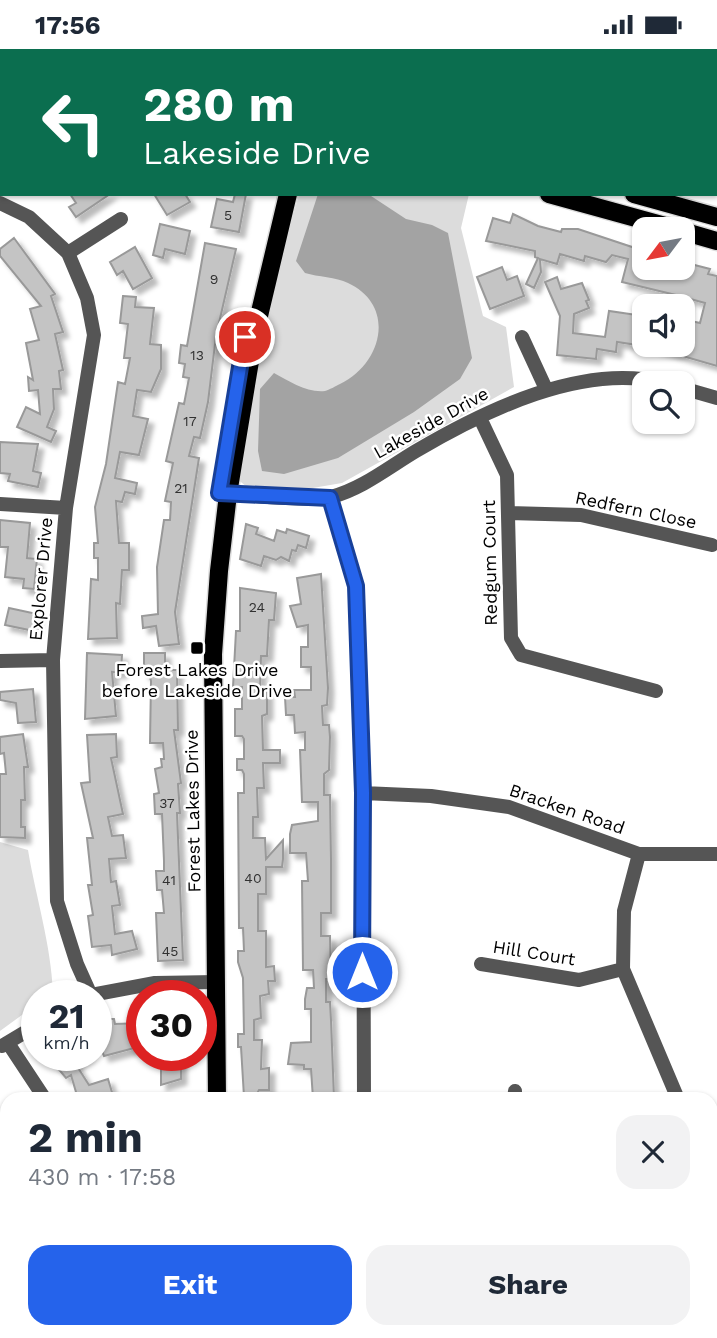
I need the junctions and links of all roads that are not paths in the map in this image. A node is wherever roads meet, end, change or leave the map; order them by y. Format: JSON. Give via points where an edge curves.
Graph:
{"nodes":[{"id":1,"x":275,"y":196,"type":"edge"},
{"id":2,"x":288,"y":196,"type":"edge"},
{"id":3,"x":556,"y":196,"type":"edge"},
{"id":4,"x":641,"y":196,"type":"edge"},
{"id":5,"x":0,"y":204,"type":"edge"},
{"id":6,"x":632,"y":217,"type":"edge"},
{"id":7,"x":717,"y":217,"type":"edge"},
{"id":8,"x":121,"y":219,"type":"dead end"},
{"id":9,"x":695,"y":235,"type":"edge"},
{"id":10,"x":717,"y":241,"type":"edge"},
{"id":11,"x":68,"y":253,"type":"junction"},
{"id":12,"x":522,"y":337,"type":"dead end"},
{"id":13,"x":632,"y":382,"type":"edge"},
{"id":14,"x":546,"y":389,"type":"junction"},
{"id":15,"x":695,"y":392,"type":"edge"},
{"id":16,"x":717,"y":398,"type":"edge"},
{"id":17,"x":480,"y":418,"type":"junction"},
{"id":18,"x":223,"y":493,"type":"junction"},
{"id":19,"x":330,"y":498,"type":"junction"},
{"id":20,"x":0,"y":504,"type":"edge"},
{"id":21,"x":66,"y":508,"type":"junction"},
{"id":22,"x":509,"y":513,"type":"junction"},
{"id":23,"x":712,"y":545,"type":"dead end"},
{"id":24,"x":53,"y":660,"type":"junction"},
{"id":25,"x":0,"y":661,"type":"edge"},
{"id":26,"x":656,"y":691,"type":"dead end"},
{"id":27,"x":363,"y":793,"type":"junction"},
{"id":28,"x":639,"y":854,"type":"junction"},
{"id":29,"x":717,"y":854,"type":"edge"},
{"id":30,"x":481,"y":964,"type":"dead end"},
{"id":31,"x":623,"y":969,"type":"junction"},
{"id":32,"x":82,"y":980,"type":"edge"},
{"id":33,"x":211,"y":980,"type":"edge"},
{"id":34,"x":21,"y":1035,"type":"edge"},
{"id":35,"x":4,"y":1045,"type":"edge"},
{"id":36,"x":209,"y":1071,"type":"edge"},
{"id":37,"x":216,"y":1071,"type":"edge"},
{"id":38,"x":40,"y":1092,"type":"edge"},
{"id":39,"x":208,"y":1092,"type":"edge"},
{"id":40,"x":217,"y":1092,"type":"edge"},
{"id":41,"x":364,"y":1092,"type":"edge"},
{"id":42,"x":675,"y":1092,"type":"edge"}],
"edges":[{"from":1,"to":18,"type":"main road","name":"Forest Lakes Drive","via":[[245,337]]},
{"from":2,"to":18,"type":"main road","name":"Forest Lakes Drive"},
{"from":3,"to":6,"type":"main road"},
{"from":4,"to":7,"type":"main road"},
{"from":5,"to":11,"type":"street","name":"Explorer Drive","via":[[29,217]]},
{"from":8,"to":11,"type":"street"},
{"from":9,"to":10,"type":"main road"},
{"from":11,"to":21,"type":"street","name":"Explorer Drive","via":[[87,298],[94,335]]},
{"from":12,"to":14,"type":"street"},
{"from":13,"to":14,"type":"street","name":"Lakeside Drive","via":[[596,381]]},
{"from":14,"to":17,"type":"street","name":"Lakeside Drive"},
{"from":15,"to":16,"type":"street"},
{"from":17,"to":19,"type":"street","name":"Lakeside Drive"},
{"from":17,"to":22,"type":"street","name":"Redgum Court","via":[[507,475]]},
{"from":18,"to":19,"type":"street","name":"Lakeside Drive"},
{"from":18,"to":33,"type":"main road","name":"Forest Lakes Drive","via":[[213,654]]},
{"from":19,"to":27,"type":"street","via":[[356,586]]},
{"from":20,"to":21,"type":"street"},
{"from":21,"to":24,"type":"street","name":"Explorer Drive"},
{"from":22,"to":23,"type":"street","name":"Redfern Close","via":[[581,515]]},
{"from":22,"to":26,"type":"street","name":"Redgum Court","via":[[511,638],[522,656]]},
{"from":24,"to":25,"type":"street"},
{"from":24,"to":32,"type":"street","name":"Explorer Drive","via":[[57,901]]},
{"from":27,"to":28,"type":"street","name":"Bracken Road","via":[[431,796],[509,807]]},
{"from":27,"to":41,"type":"street"},
{"from":28,"to":29,"type":"street","name":"Bracken Road"},
{"from":28,"to":31,"type":"street","via":[[624,911]]},
{"from":30,"to":31,"type":"street","name":"Hill Court","via":[[579,980]]},
{"from":31,"to":42,"type":"street"},
{"from":34,"to":35,"type":"street"},
{"from":35,"to":38,"type":"street"},
{"from":36,"to":39,"type":"main road","name":"Forest Lakes Drive"},
{"from":37,"to":40,"type":"main road","name":"Forest Lakes Drive"}]}
